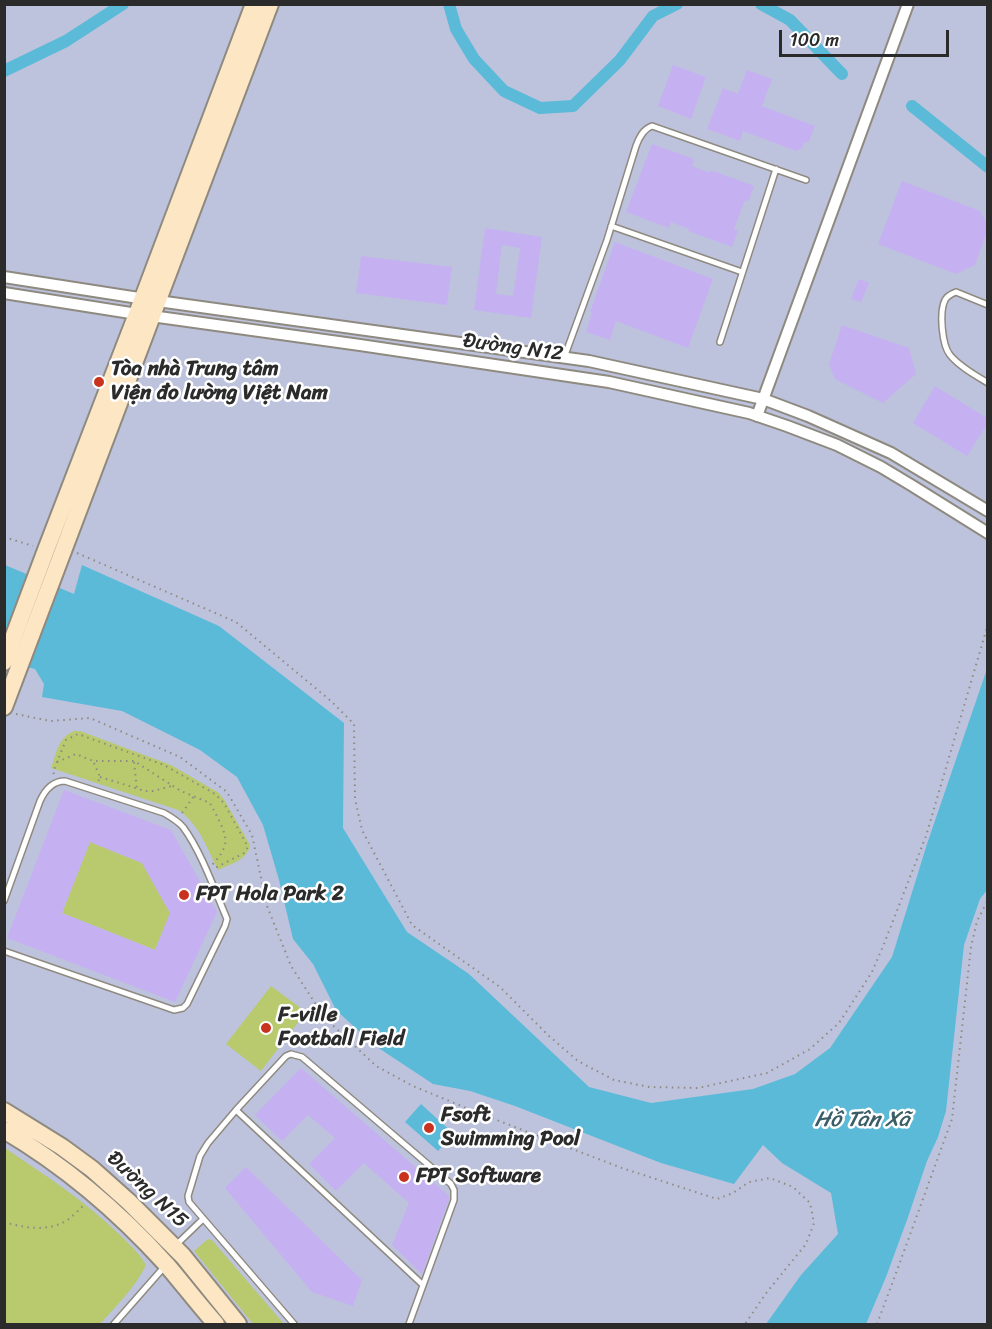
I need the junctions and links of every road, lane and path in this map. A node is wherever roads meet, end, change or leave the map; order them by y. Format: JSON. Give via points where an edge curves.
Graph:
{"nodes":[{"id":1,"x":254,"y":4,"type":"edge"},
{"id":2,"x":270,"y":4,"type":"edge"},
{"id":3,"x":908,"y":4,"type":"edge"},
{"id":4,"x":776,"y":169,"type":"junction"},
{"id":5,"x":806,"y":180,"type":"dead end"},
{"id":6,"x":611,"y":226,"type":"junction"},
{"id":7,"x":742,"y":272,"type":"junction"},
{"id":8,"x":4,"y":277,"type":"edge"},
{"id":9,"x":4,"y":293,"type":"edge"},
{"id":10,"x":987,"y":305,"type":"edge"},
{"id":11,"x":148,"y":307,"type":"junction"},
{"id":12,"x":720,"y":342,"type":"dead end"},
{"id":13,"x":564,"y":358,"type":"junction"},
{"id":14,"x":987,"y":383,"type":"edge"},
{"id":15,"x":763,"y":399,"type":"junction"},
{"id":16,"x":757,"y":416,"type":"junction"},
{"id":17,"x":987,"y":511,"type":"edge"},
{"id":18,"x":987,"y":533,"type":"edge"},
{"id":19,"x":4,"y":537,"type":"edge"},
{"id":20,"x":46,"y":550,"type":"junction"},
{"id":21,"x":64,"y":553,"type":"junction"},
{"id":22,"x":987,"y":624,"type":"edge"},
{"id":23,"x":4,"y":662,"type":"edge"},
{"id":24,"x":7,"y":709,"type":"edge"},
{"id":25,"x":93,"y":761,"type":"junction"},
{"id":26,"x":134,"y":761,"type":"junction"},
{"id":27,"x":57,"y":762,"type":"junction"},
{"id":28,"x":100,"y":777,"type":"junction"},
{"id":29,"x":55,"y":783,"type":"junction"},
{"id":30,"x":172,"y":786,"type":"junction"},
{"id":31,"x":137,"y":789,"type":"junction"},
{"id":32,"x":96,"y":791,"type":"junction"},
{"id":33,"x":194,"y":796,"type":"junction"},
{"id":34,"x":177,"y":821,"type":"junction"},
{"id":35,"x":207,"y":872,"type":"junction"},
{"id":36,"x":987,"y":900,"type":"edge"},
{"id":37,"x":4,"y":901,"type":"edge"},
{"id":38,"x":4,"y":951,"type":"edge"},
{"id":39,"x":236,"y":1110,"type":"junction"},
{"id":40,"x":4,"y":1111,"type":"edge"},
{"id":41,"x":4,"y":1130,"type":"edge"},
{"id":42,"x":96,"y":1196,"type":"junction"},
{"id":43,"x":203,"y":1219,"type":"junction"},
{"id":44,"x":4,"y":1222,"type":"edge"},
{"id":45,"x":174,"y":1247,"type":"junction"},
{"id":46,"x":166,"y":1265,"type":"junction"},
{"id":47,"x":423,"y":1285,"type":"junction"},
{"id":48,"x":114,"y":1324,"type":"edge"},
{"id":49,"x":216,"y":1324,"type":"edge"},
{"id":50,"x":238,"y":1324,"type":"edge"},
{"id":51,"x":294,"y":1324,"type":"edge"},
{"id":52,"x":409,"y":1324,"type":"edge"},
{"id":53,"x":745,"y":1324,"type":"edge"},
{"id":54,"x":876,"y":1324,"type":"edge"}],
"edges":[{"from":1,"to":11,"type":"street"},
{"from":2,"to":11,"type":"street"},
{"from":3,"to":15,"type":"street"},
{"from":4,"to":5,"type":"lane"},
{"from":4,"to":6,"type":"lane","via":[[652,126],[639,138]]},
{"from":4,"to":7,"type":"lane"},
{"from":6,"to":7,"type":"lane"},
{"from":6,"to":13,"type":"lane"},
{"from":7,"to":12,"type":"lane"},
{"from":8,"to":11,"type":"street","name":"Đường N12"},
{"from":9,"to":11,"type":"street","name":"Đường N12"},
{"from":10,"to":14,"type":"lane","via":[[956,292],[944,302],[942,314],[944,343],[949,354]]},
{"from":11,"to":13,"type":"street","name":"Đường N12"},
{"from":11,"to":16,"type":"street","name":"Đường N12","via":[[360,345],[609,382]]},
{"from":11,"to":20,"type":"street"},
{"from":11,"to":21,"type":"street"},
{"from":13,"to":15,"type":"street","name":"Đường N12"},
{"from":15,"to":16,"type":"street"},
{"from":15,"to":17,"type":"street","name":"Đường N12","via":[[891,453]]},
{"from":16,"to":18,"type":"street","name":"Đường N12","via":[[872,463]]},
{"from":19,"to":20,"type":"path"},
{"from":20,"to":23,"type":"street"},
{"from":21,"to":22,"type":"path","via":[[71,550],[236,622],[331,701],[354,724],[355,799],[362,830],[412,925],[500,987],[578,1060],[614,1080],[649,1087],[698,1088],[767,1073],[810,1049],[839,1023],[872,972],[926,836]]},
{"from":21,"to":24,"type":"street","via":[[16,675]]},
{"from":24,"to":53,"type":"path","via":[[50,721],[90,718],[180,757],[227,792],[252,835],[267,906],[291,966],[324,1017],[376,1066],[413,1086],[503,1122],[717,1199],[749,1182],[770,1178],[793,1187],[810,1203],[814,1223],[806,1244]]},
{"from":25,"to":26,"type":"path"},
{"from":25,"to":27,"type":"path","via":[[76,754]]},
{"from":25,"to":28,"type":"path"},
{"from":26,"to":30,"type":"path"},
{"from":26,"to":31,"type":"path"},
{"from":27,"to":29,"type":"path","via":[[53,772]]},
{"from":27,"to":35,"type":"path","via":[[66,740],[78,734],[164,765],[215,795],[224,803],[248,847],[244,854]]},
{"from":28,"to":31,"type":"path"},
{"from":28,"to":32,"type":"path"},
{"from":29,"to":32,"type":"lane","via":[[65,781]]},
{"from":29,"to":37,"type":"lane","via":[[39,801]]},
{"from":30,"to":31,"type":"path","via":[[153,791]]},
{"from":30,"to":33,"type":"path"},
{"from":32,"to":34,"type":"lane"},
{"from":33,"to":34,"type":"path"},
{"from":33,"to":35,"type":"path","via":[[210,803],[225,837],[221,854]]},
{"from":34,"to":35,"type":"lane"},
{"from":35,"to":38,"type":"lane","via":[[227,919],[187,1004],[180,1010]]},
{"from":36,"to":54,"type":"path","via":[[971,947],[952,1119]]},
{"from":39,"to":43,"type":"lane","via":[[208,1143],[196,1169],[188,1196]]},
{"from":39,"to":47,"type":"lane"},
{"from":39,"to":47,"type":"lane","via":[[286,1056],[299,1055],[450,1184],[454,1200]]},
{"from":40,"to":45,"type":"street","name":"Đường N15","via":[[92,1169]]},
{"from":41,"to":42,"type":"street","name":"Đường N15","via":[[54,1162]]},
{"from":42,"to":44,"type":"path","via":[[64,1222],[26,1228]]},
{"from":42,"to":46,"type":"street","name":"Đường N15"},
{"from":43,"to":45,"type":"lane"},
{"from":43,"to":51,"type":"lane"},
{"from":45,"to":50,"type":"street","name":"Đường N15"},
{"from":46,"to":48,"type":"lane"},
{"from":46,"to":49,"type":"street","name":"Đường N15"},
{"from":47,"to":52,"type":"lane"}]}
